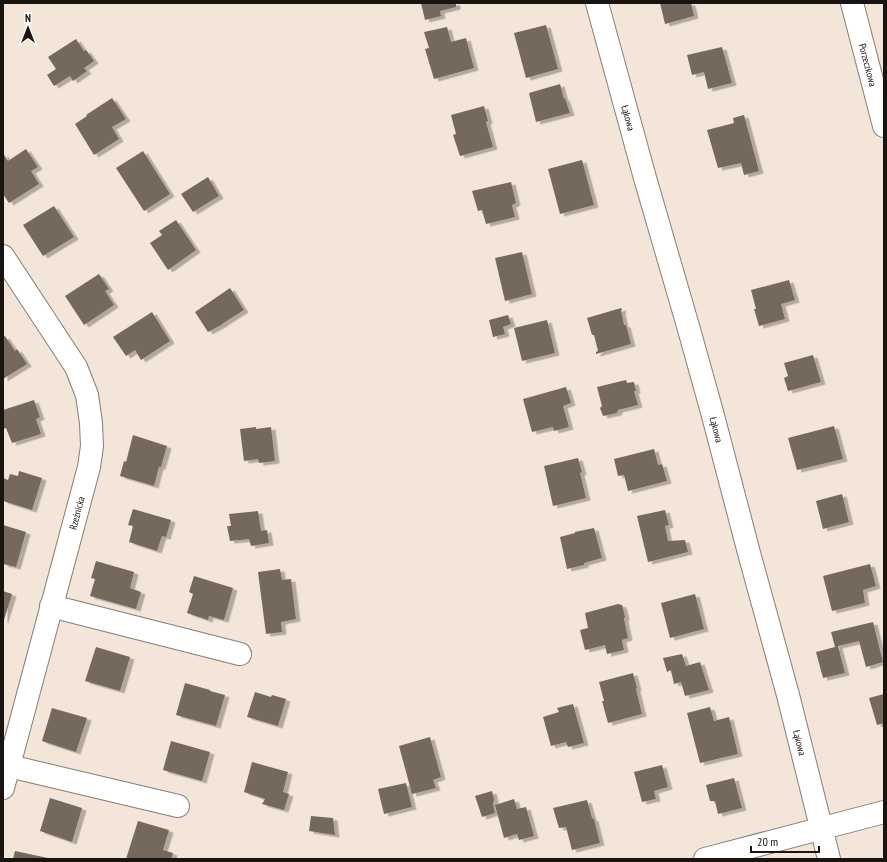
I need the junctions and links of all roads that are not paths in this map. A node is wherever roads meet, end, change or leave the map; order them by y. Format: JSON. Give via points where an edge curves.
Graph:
{"nodes":[{"id":1,"x":597,"y":3,"type":"edge"},
{"id":2,"x":852,"y":3,"type":"edge"},
{"id":3,"x":884,"y":126,"type":"edge"},
{"id":4,"x":3,"y":256,"type":"edge"},
{"id":5,"x":51,"y":606,"type":"junction"},
{"id":6,"x":240,"y":654,"type":"dead end"},
{"id":7,"x":9,"y":766,"type":"junction"},
{"id":8,"x":3,"y":788,"type":"edge"},
{"id":9,"x":178,"y":806,"type":"dead end"},
{"id":10,"x":884,"y":812,"type":"edge"},
{"id":11,"x":821,"y":829,"type":"junction"},
{"id":12,"x":706,"y":859,"type":"edge"},
{"id":13,"x":829,"y":859,"type":"edge"}],
"edges":[{"from":1,"to":11,"type":"street","name":"Łąkowa","via":[[712,412]]},
{"from":2,"to":3,"type":"street","name":"Porzeczkowa"},
{"from":4,"to":5,"type":"street","name":"Rzeźnicka","via":[[76,367],[87,395],[91,423],[90,467]]},
{"from":5,"to":6,"type":"street"},
{"from":5,"to":7,"type":"street","name":"Rzeźnicka"},
{"from":7,"to":8,"type":"street","name":"Rzeźnicka"},
{"from":7,"to":9,"type":"street"},
{"from":10,"to":11,"type":"street"},
{"from":11,"to":12,"type":"street"},
{"from":11,"to":13,"type":"street","name":"Łąkowa"}]}
